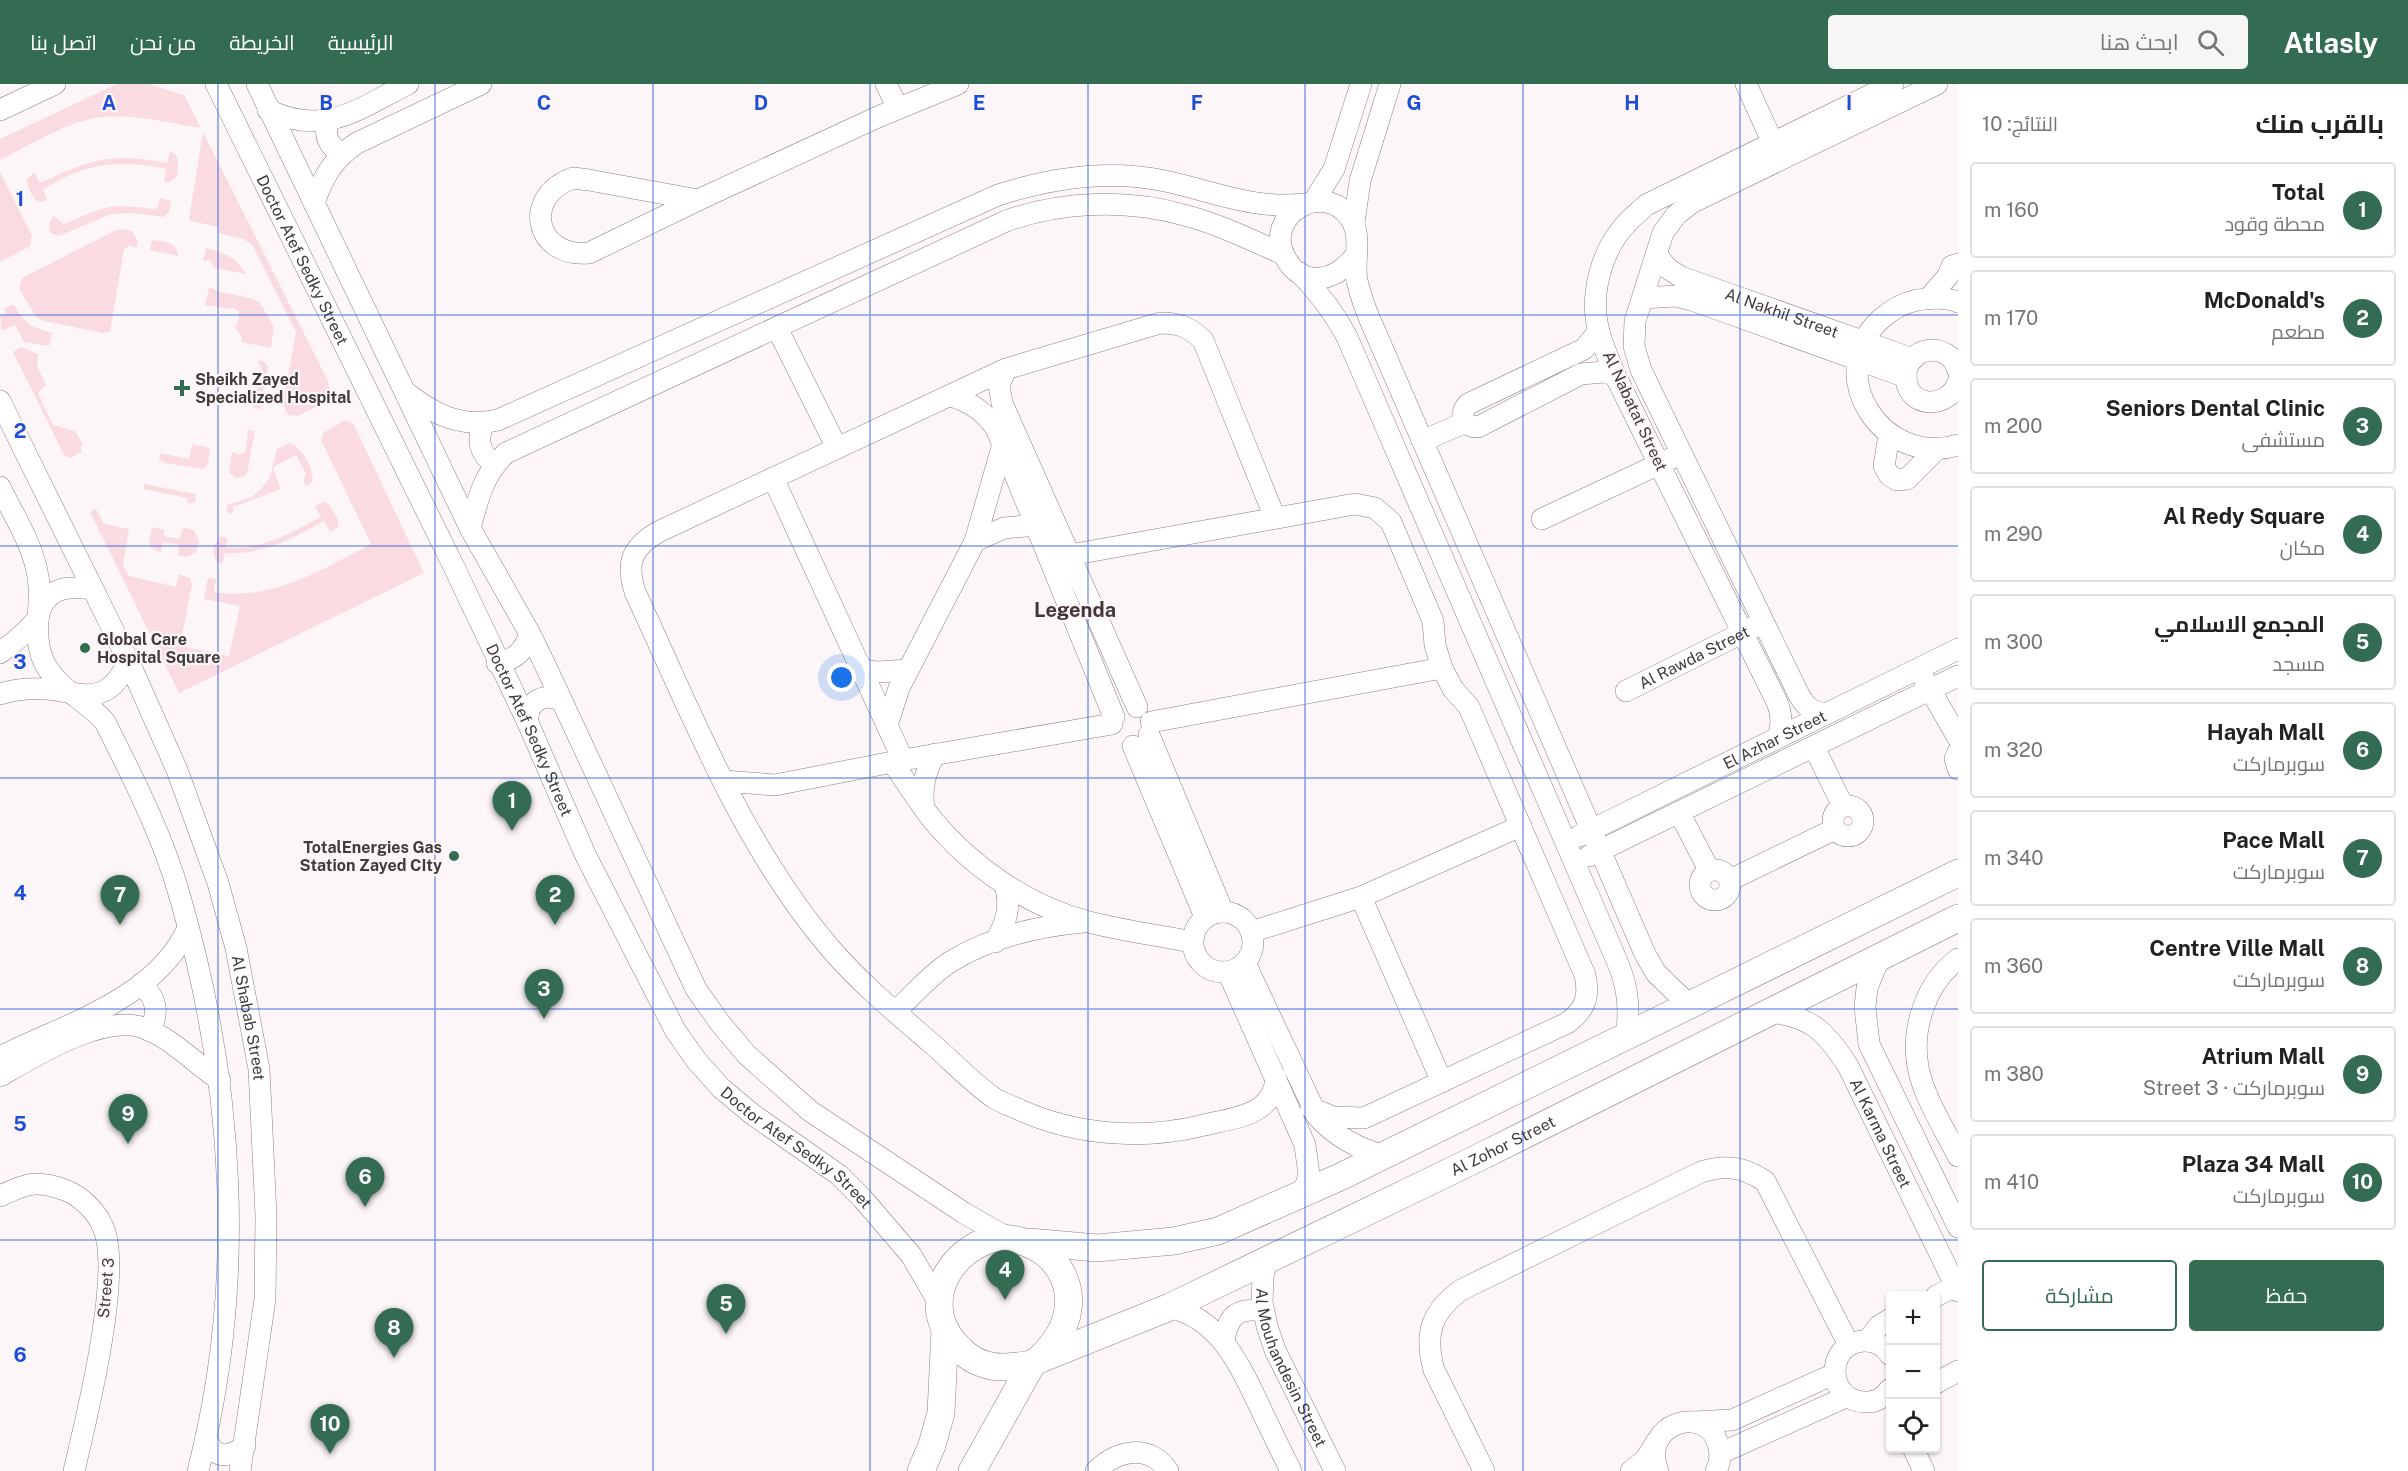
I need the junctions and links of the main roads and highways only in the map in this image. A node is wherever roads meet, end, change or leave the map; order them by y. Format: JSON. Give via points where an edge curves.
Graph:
{"nodes":[{"id":1,"x":1958,"y":873,"type":"edge"},
{"id":2,"x":1958,"y":918,"type":"edge"},
{"id":3,"x":1455,"y":1120,"type":"junction"},
{"id":4,"x":1476,"y":1158,"type":"junction"},
{"id":5,"x":1019,"y":1240,"type":"junction"},
{"id":6,"x":945,"y":1330,"type":"junction"},
{"id":7,"x":1035,"y":1362,"type":"junction"},
{"id":8,"x":921,"y":1471,"type":"edge"},
{"id":9,"x":972,"y":1471,"type":"edge"}],
"edges":[{"from":1,"to":3,"type":"main road"},
{"from":2,"to":4,"type":"main road","name":"Al Zohor Street"},
{"from":3,"to":4,"type":"main road","via":[[1458,1144]]},
{"from":3,"to":5,"type":"main road","via":[[1218,1232],[1174,1241],[1089,1248]]},
{"from":4,"to":7,"type":"main road","name":"Al Zohor Street","via":[[1170,1307]]},
{"from":5,"to":6,"type":"main road","via":[[982,1242],[960,1255],[945,1277],[939,1303]]},
{"from":5,"to":7,"type":"main road","via":[[1048,1255],[1068,1293],[1063,1328]]},
{"from":6,"to":7,"type":"main road","via":[[962,1352],[987,1365]]},
{"from":6,"to":8,"type":"main road","via":[[941,1413]]},
{"from":7,"to":9,"type":"main road"}]}
